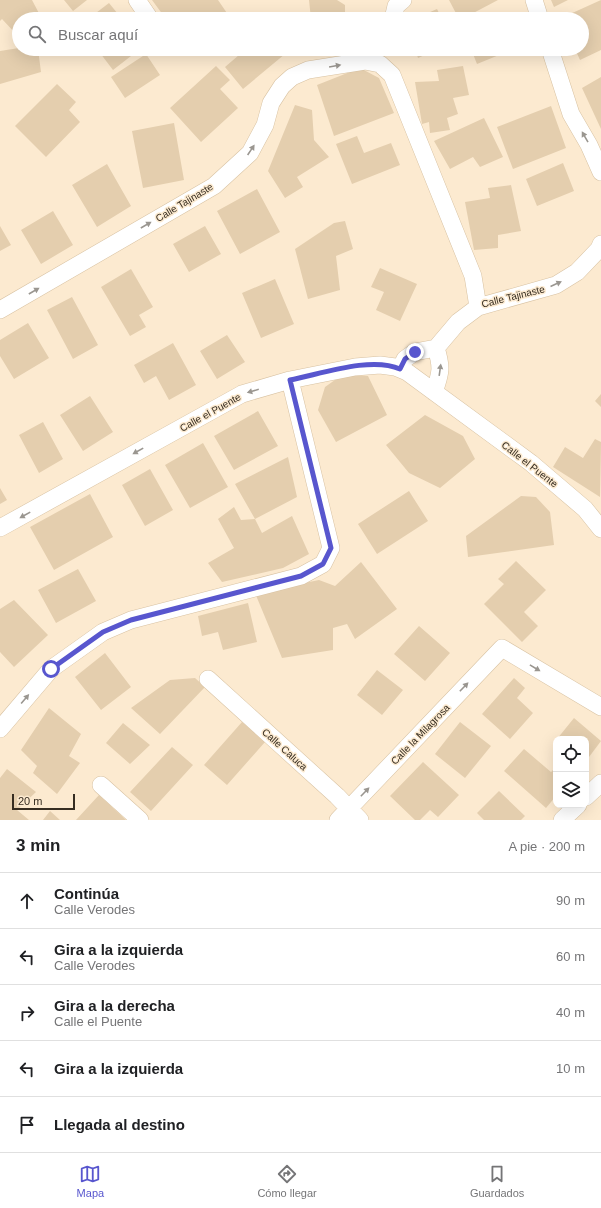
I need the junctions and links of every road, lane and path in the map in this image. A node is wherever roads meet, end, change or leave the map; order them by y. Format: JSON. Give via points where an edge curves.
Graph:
{"nodes":[{"id":1,"x":137,"y":0,"type":"edge"},
{"id":2,"x":403,"y":0,"type":"edge"},
{"id":3,"x":534,"y":0,"type":"edge"},
{"id":4,"x":145,"y":12,"type":"edge"},
{"id":5,"x":395,"y":12,"type":"edge"},
{"id":6,"x":538,"y":12,"type":"edge"},
{"id":7,"x":382,"y":56,"type":"edge"},
{"id":8,"x":552,"y":56,"type":"edge"},
{"id":9,"x":601,"y":172,"type":"edge"},
{"id":10,"x":601,"y":244,"type":"edge"},
{"id":11,"x":478,"y":307,"type":"junction"},
{"id":12,"x":0,"y":310,"type":"edge"},
{"id":13,"x":436,"y":348,"type":"junction"},
{"id":14,"x":400,"y":369,"type":"junction"},
{"id":15,"x":290,"y":380,"type":"junction"},
{"id":16,"x":434,"y":392,"type":"junction"},
{"id":17,"x":0,"y":528,"type":"edge"},
{"id":18,"x":601,"y":529,"type":"edge"},
{"id":19,"x":208,"y":679,"type":"dead end"},
{"id":20,"x":601,"y":707,"type":"edge"},
{"id":21,"x":0,"y":729,"type":"edge"},
{"id":22,"x":601,"y":783,"type":"edge"},
{"id":23,"x":100,"y":785,"type":"dead end"},
{"id":24,"x":589,"y":794,"type":"edge"},
{"id":25,"x":575,"y":808,"type":"edge"},
{"id":26,"x":349,"y":816,"type":"edge"},
{"id":27,"x":140,"y":820,"type":"edge"},
{"id":28,"x":562,"y":820,"type":"edge"}],
"edges":[{"from":1,"to":4,"type":"street"},
{"from":2,"to":5,"type":"street","via":[[396,6]]},
{"from":3,"to":6,"type":"street"},
{"from":7,"to":11,"type":"street","name":"Calle Tajinaste","via":[[468,262]]},
{"from":12,"to":7,"type":"street","name":"Calle Tajinaste","one_way":true,"via":[[214,186],[250,153],[265,124],[271,103],[282,86],[292,77],[308,70]]},
{"from":9,"to":8,"type":"street","one_way":true,"via":[[571,114]]},
{"from":11,"to":10,"type":"street","name":"Calle Tajinaste","one_way":true,"via":[[556,285],[578,272]]},
{"from":11,"to":13,"type":"street","via":[[458,322]]},
{"from":13,"to":14,"type":"street","via":[[415,352],[405,359]]},
{"from":16,"to":13,"type":"street","one_way":true,"via":[[441,364]]},
{"from":14,"to":15,"type":"street","name":"Calle el Puente","via":[[380,364]]},
{"from":14,"to":16,"type":"street","name":"Calle el Puente"},
{"from":15,"to":17,"type":"street","name":"Calle el Puente","one_way":true,"via":[[242,394]]},
{"from":21,"to":15,"type":"street","one_way":true,"via":[[51,669],[103,632],[131,620],[301,576],[323,564],[331,548]]},
{"from":16,"to":18,"type":"street","name":"Calle el Puente","via":[[531,463],[586,509]]},
{"from":19,"to":26,"type":"street","name":"Calle Caluca","via":[[337,796]]},
{"from":26,"to":20,"type":"street","name":"Calle la Milagrosa","one_way":true,"via":[[502,648]]},
{"from":22,"to":24,"type":"street"},
{"from":23,"to":27,"type":"street"},
{"from":25,"to":28,"type":"street"}]}
